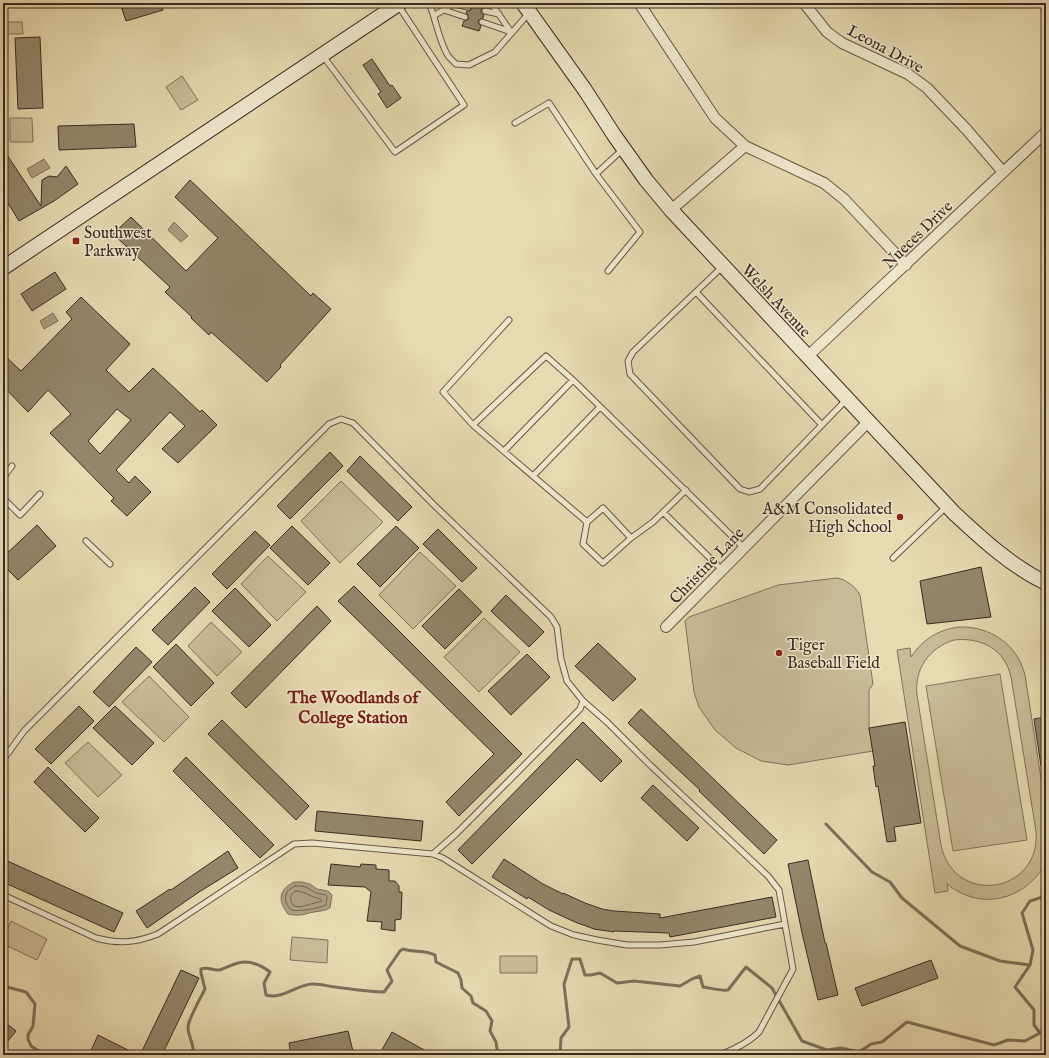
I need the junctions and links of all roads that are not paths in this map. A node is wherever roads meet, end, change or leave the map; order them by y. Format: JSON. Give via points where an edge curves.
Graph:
{"nodes":[{"id":1,"x":429,"y":3,"type":"edge"},
{"id":2,"x":454,"y":3,"type":"edge"},
{"id":3,"x":491,"y":3,"type":"edge"},
{"id":4,"x":639,"y":3,"type":"edge"},
{"id":5,"x":804,"y":3,"type":"edge"},
{"id":6,"x":399,"y":4,"type":"edge"},
{"id":7,"x":468,"y":7,"type":"dead end"},
{"id":8,"x":526,"y":8,"type":"edge"},
{"id":9,"x":444,"y":10,"type":"junction"},
{"id":10,"x":485,"y":11,"type":"dead end"},
{"id":11,"x":499,"y":14,"type":"junction"},
{"id":12,"x":435,"y":15,"type":"junction"},
{"id":13,"x":465,"y":17,"type":"dead end"},
{"id":14,"x":482,"y":22,"type":"dead end"},
{"id":15,"x":511,"y":32,"type":"junction"},
{"id":16,"x":323,"y":54,"type":"junction"},
{"id":17,"x":515,"y":123,"type":"dead end"},
{"id":18,"x":1046,"y":132,"type":"edge"},
{"id":19,"x":744,"y":146,"type":"junction"},
{"id":20,"x":624,"y":149,"type":"junction"},
{"id":21,"x":1003,"y":172,"type":"junction"},
{"id":22,"x":596,"y":174,"type":"junction"},
{"id":23,"x":671,"y":210,"type":"junction"},
{"id":24,"x":906,"y":265,"type":"junction"},
{"id":25,"x":723,"y":266,"type":"junction"},
{"id":26,"x":3,"y":268,"type":"edge"},
{"id":27,"x":608,"y":271,"type":"dead end"},
{"id":28,"x":696,"y":292,"type":"junction"},
{"id":29,"x":509,"y":320,"type":"dead end"},
{"id":30,"x":807,"y":357,"type":"junction"},
{"id":31,"x":573,"y":380,"type":"junction"},
{"id":32,"x":846,"y":399,"type":"junction"},
{"id":33,"x":600,"y":407,"type":"junction"},
{"id":34,"x":868,"y":422,"type":"junction"},
{"id":35,"x":473,"y":425,"type":"junction"},
{"id":36,"x":822,"y":425,"type":"junction"},
{"id":37,"x":504,"y":451,"type":"junction"},
{"id":38,"x":12,"y":466,"type":"dead end"},
{"id":39,"x":533,"y":476,"type":"junction"},
{"id":40,"x":3,"y":478,"type":"edge"},
{"id":41,"x":686,"y":490,"type":"junction"},
{"id":42,"x":40,"y":494,"type":"dead end"},
{"id":43,"x":3,"y":498,"type":"edge"},
{"id":44,"x":947,"y":506,"type":"junction"},
{"id":45,"x":663,"y":512,"type":"junction"},
{"id":46,"x":587,"y":522,"type":"junction"},
{"id":47,"x":631,"y":538,"type":"junction"},
{"id":48,"x":86,"y":541,"type":"dead end"},
{"id":49,"x":744,"y":548,"type":"junction"},
{"id":50,"x":893,"y":558,"type":"dead end"},
{"id":51,"x":110,"y":564,"type":"dead end"},
{"id":52,"x":722,"y":570,"type":"junction"},
{"id":53,"x":1046,"y":583,"type":"edge"},
{"id":54,"x":666,"y":627,"type":"dead end"},
{"id":55,"x":583,"y":701,"type":"junction"},
{"id":56,"x":3,"y":760,"type":"edge"},
{"id":57,"x":433,"y":854,"type":"junction"},
{"id":58,"x":3,"y":895,"type":"edge"},
{"id":59,"x":785,"y":924,"type":"junction"},
{"id":60,"x":720,"y":1055,"type":"edge"}],
"edges":[{"from":1,"to":12,"type":"lane"},
{"from":2,"to":7,"type":"lane"},
{"from":2,"to":9,"type":"lane"},
{"from":3,"to":11,"type":"lane"},
{"from":4,"to":19,"type":"street","via":[[715,118]]},
{"from":5,"to":21,"type":"street","name":"Leona Drive","via":[[827,32],[842,43],[908,74],[927,88]]},
{"from":6,"to":16,"type":"main road"},
{"from":6,"to":16,"type":"lane","via":[[464,105],[395,152]]},
{"from":8,"to":15,"type":"lane"},
{"from":8,"to":20,"type":"main road","name":"Welsh Avenue"},
{"from":9,"to":12,"type":"lane"},
{"from":9,"to":13,"type":"lane"},
{"from":10,"to":11,"type":"lane"},
{"from":11,"to":15,"type":"lane"},
{"from":12,"to":15,"type":"lane","via":[[445,49],[456,64],[468,65],[495,52]]},
{"from":14,"to":15,"type":"lane"},
{"from":16,"to":26,"type":"main road"},
{"from":17,"to":22,"type":"lane","via":[[549,103]]},
{"from":18,"to":21,"type":"street","name":"Nueces Drive"},
{"from":19,"to":23,"type":"street"},
{"from":19,"to":24,"type":"street","via":[[824,183],[844,199]]},
{"from":20,"to":22,"type":"lane"},
{"from":20,"to":23,"type":"main road","name":"Welsh Avenue"},
{"from":21,"to":24,"type":"street","name":"Nueces Drive"},
{"from":22,"to":27,"type":"lane","via":[[640,232]]},
{"from":23,"to":25,"type":"main road","name":"Welsh Avenue"},
{"from":24,"to":30,"type":"street","name":"Nueces Drive"},
{"from":25,"to":28,"type":"lane"},
{"from":25,"to":30,"type":"main road","name":"Welsh Avenue"},
{"from":28,"to":36,"type":"lane"},
{"from":28,"to":36,"type":"lane","via":[[633,352],[628,362],[630,374],[740,489],[749,492],[760,489]]},
{"from":29,"to":35,"type":"lane","via":[[443,392]]},
{"from":30,"to":32,"type":"main road","name":"Welsh Avenue"},
{"from":31,"to":33,"type":"lane"},
{"from":31,"to":35,"type":"lane","via":[[546,356]]},
{"from":31,"to":37,"type":"lane"},
{"from":32,"to":34,"type":"main road","name":"Welsh Avenue"},
{"from":32,"to":36,"type":"lane"},
{"from":33,"to":39,"type":"lane"},
{"from":33,"to":41,"type":"lane"},
{"from":34,"to":44,"type":"main road","name":"Welsh Avenue"},
{"from":34,"to":49,"type":"street","name":"Christine Lane"},
{"from":35,"to":37,"type":"lane"},
{"from":37,"to":39,"type":"lane"},
{"from":38,"to":40,"type":"lane"},
{"from":39,"to":46,"type":"lane"},
{"from":41,"to":45,"type":"lane"},
{"from":41,"to":49,"type":"lane"},
{"from":42,"to":43,"type":"lane","via":[[20,515]]},
{"from":44,"to":50,"type":"lane"},
{"from":44,"to":53,"type":"main road","name":"Welsh Avenue","via":[[998,552]]},
{"from":45,"to":47,"type":"lane"},
{"from":45,"to":52,"type":"lane"},
{"from":46,"to":47,"type":"lane","via":[[603,508]]},
{"from":46,"to":47,"type":"lane","via":[[583,544],[603,563]]},
{"from":48,"to":51,"type":"lane"},
{"from":49,"to":52,"type":"street","name":"Christine Lane"},
{"from":52,"to":54,"type":"street","name":"Christine Lane"},
{"from":55,"to":56,"type":"lane","via":[[567,681],[557,627],[551,617],[353,423],[341,419],[329,424],[24,731]]},
{"from":55,"to":57,"type":"lane","via":[[580,709]]},
{"from":55,"to":59,"type":"lane","via":[[768,876],[779,890]]},
{"from":57,"to":58,"type":"lane","via":[[312,843],[294,844],[158,934],[128,942],[96,938]]},
{"from":57,"to":59,"type":"lane","via":[[551,926],[574,936],[627,945],[660,945],[694,942]]},
{"from":59,"to":60,"type":"lane","via":[[793,969],[759,1032],[742,1045]]}]}
